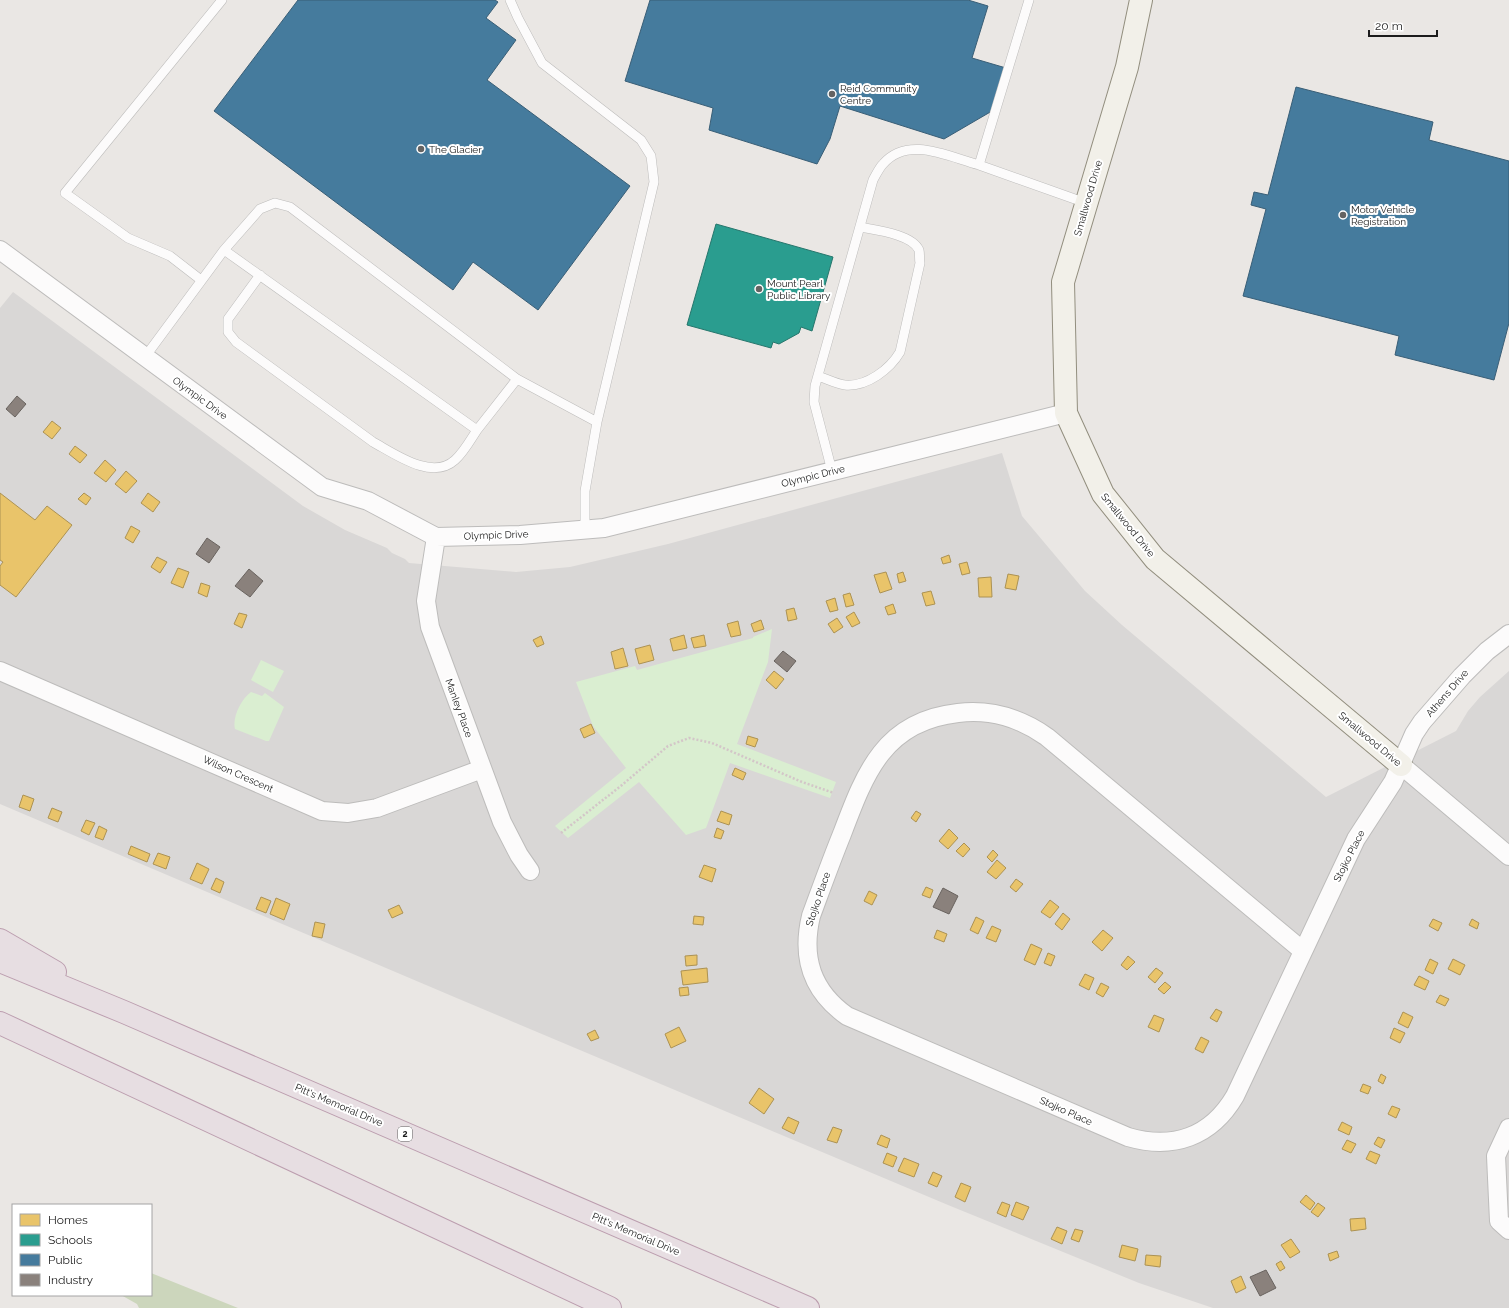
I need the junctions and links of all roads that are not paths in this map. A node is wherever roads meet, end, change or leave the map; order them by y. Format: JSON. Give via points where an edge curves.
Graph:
{"nodes":[{"id":1,"x":222,"y":0,"type":"edge"},
{"id":2,"x":510,"y":0,"type":"edge"},
{"id":3,"x":1029,"y":0,"type":"edge"},
{"id":4,"x":1132,"y":0,"type":"edge"},
{"id":5,"x":1141,"y":0,"type":"edge"},
{"id":6,"x":1153,"y":0,"type":"edge"},
{"id":7,"x":1126,"y":67,"type":"junction"},
{"id":8,"x":979,"y":165,"type":"junction"},
{"id":9,"x":1086,"y":203,"type":"junction"},
{"id":10,"x":860,"y":227,"type":"junction"},
{"id":11,"x":0,"y":250,"type":"edge"},
{"id":12,"x":224,"y":250,"type":"junction"},
{"id":13,"x":260,"y":275,"type":"junction"},
{"id":14,"x":202,"y":280,"type":"junction"},
{"id":15,"x":145,"y":357,"type":"junction"},
{"id":16,"x":818,"y":376,"type":"junction"},
{"id":17,"x":517,"y":380,"type":"junction"},
{"id":18,"x":1066,"y":413,"type":"junction"},
{"id":19,"x":597,"y":422,"type":"junction"},
{"id":20,"x":478,"y":430,"type":"junction"},
{"id":21,"x":832,"y":471,"type":"junction"},
{"id":22,"x":585,"y":529,"type":"junction"},
{"id":23,"x":436,"y":537,"type":"junction"},
{"id":24,"x":1509,"y":634,"type":"edge"},
{"id":25,"x":0,"y":671,"type":"edge"},
{"id":26,"x":1401,"y":765,"type":"junction"},
{"id":27,"x":482,"y":769,"type":"junction"},
{"id":28,"x":1509,"y":856,"type":"edge"},
{"id":29,"x":530,"y":871,"type":"dead end"},
{"id":30,"x":0,"y":940,"type":"edge"},
{"id":31,"x":1303,"y":951,"type":"junction"},
{"id":32,"x":0,"y":961,"type":"edge"},
{"id":33,"x":124,"y":1012,"type":"junction"},
{"id":34,"x":0,"y":1024,"type":"edge"},
{"id":35,"x":10,"y":1030,"type":"edge"},
{"id":36,"x":1509,"y":1128,"type":"edge"},
{"id":37,"x":1509,"y":1230,"type":"edge"},
{"id":38,"x":610,"y":1308,"type":"edge"},
{"id":39,"x":808,"y":1308,"type":"edge"}],
"edges":[{"from":1,"to":14,"type":"lane","via":[[142,95],[65,193],[128,238],[170,256]]},
{"from":2,"to":19,"type":"lane","via":[[542,63],[641,140],[651,156],[654,182]]},
{"from":3,"to":8,"type":"lane"},
{"from":4,"to":7,"type":"street"},
{"from":5,"to":7,"type":"street","name":"Smallwood Drive"},
{"from":6,"to":7,"type":"street"},
{"from":7,"to":9,"type":"street","name":"Smallwood Drive"},
{"from":8,"to":9,"type":"lane"},
{"from":8,"to":10,"type":"lane","via":[[920,149],[908,149],[896,154],[883,164],[873,180]]},
{"from":9,"to":18,"type":"street","name":"Smallwood Drive","via":[[1063,282]]},
{"from":10,"to":16,"type":"lane"},
{"from":10,"to":16,"type":"lane","via":[[902,236],[912,242],[918,250],[920,263],[900,352],[885,370],[855,384],[845,385]]},
{"from":11,"to":15,"type":"street","name":"Olympic Drive"},
{"from":12,"to":13,"type":"lane"},
{"from":12,"to":14,"type":"lane"},
{"from":12,"to":17,"type":"lane","via":[[260,209],[275,203],[290,206]]},
{"from":13,"to":20,"type":"lane"},
{"from":13,"to":20,"type":"lane","via":[[228,319],[228,332],[236,342],[373,442],[420,465],[435,468],[456,460]]},
{"from":14,"to":15,"type":"lane"},
{"from":15,"to":23,"type":"street","name":"Olympic Drive","via":[[322,487],[368,501]]},
{"from":16,"to":21,"type":"lane","via":[[814,402]]},
{"from":17,"to":19,"type":"lane"},
{"from":17,"to":20,"type":"lane"},
{"from":18,"to":21,"type":"street","name":"Olympic Drive"},
{"from":18,"to":26,"type":"street","name":"Smallwood Drive","via":[[1102,494],[1155,559]]},
{"from":19,"to":22,"type":"lane","via":[[585,492]]},
{"from":21,"to":22,"type":"street","name":"Olympic Drive","via":[[611,526]]},
{"from":22,"to":23,"type":"street","name":"Olympic Drive","via":[[520,535]]},
{"from":23,"to":27,"type":"street","name":"Manley Place","via":[[427,589],[427,614]]},
{"from":24,"to":26,"type":"street","name":"Athens Drive","via":[[1474,663],[1422,722]]},
{"from":25,"to":27,"type":"street","name":"Wilson Crescent","via":[[322,811],[348,813],[377,808]]},
{"from":26,"to":28,"type":"street","name":"Smallwood Drive"},
{"from":26,"to":31,"type":"street","name":"Stojko Place","via":[[1356,839]]},
{"from":27,"to":29,"type":"street","name":"Manley Place","via":[[502,822]]},
{"from":30,"to":33,"type":"highway"},
{"from":31,"to":31,"type":"street","name":"Stojko Place","via":[[1228,1109],[1204,1130],[1176,1141],[1160,1143],[1128,1137],[847,1016],[826,998],[813,975],[808,961],[807,932],[810,916],[858,790],[881,752],[904,732],[933,718],[967,712],[985,712],[1018,720],[1047,737]]},
{"from":32,"to":33,"type":"highway","name":"Pitt's Memorial Drive","number":"2"},
{"from":33,"to":39,"type":"highway","name":"Pitt's Memorial Drive","number":"2"},
{"from":34,"to":35,"type":"highway"},
{"from":35,"to":38,"type":"highway"},
{"from":36,"to":37,"type":"street","via":[[1496,1156],[1500,1221]]}]}
